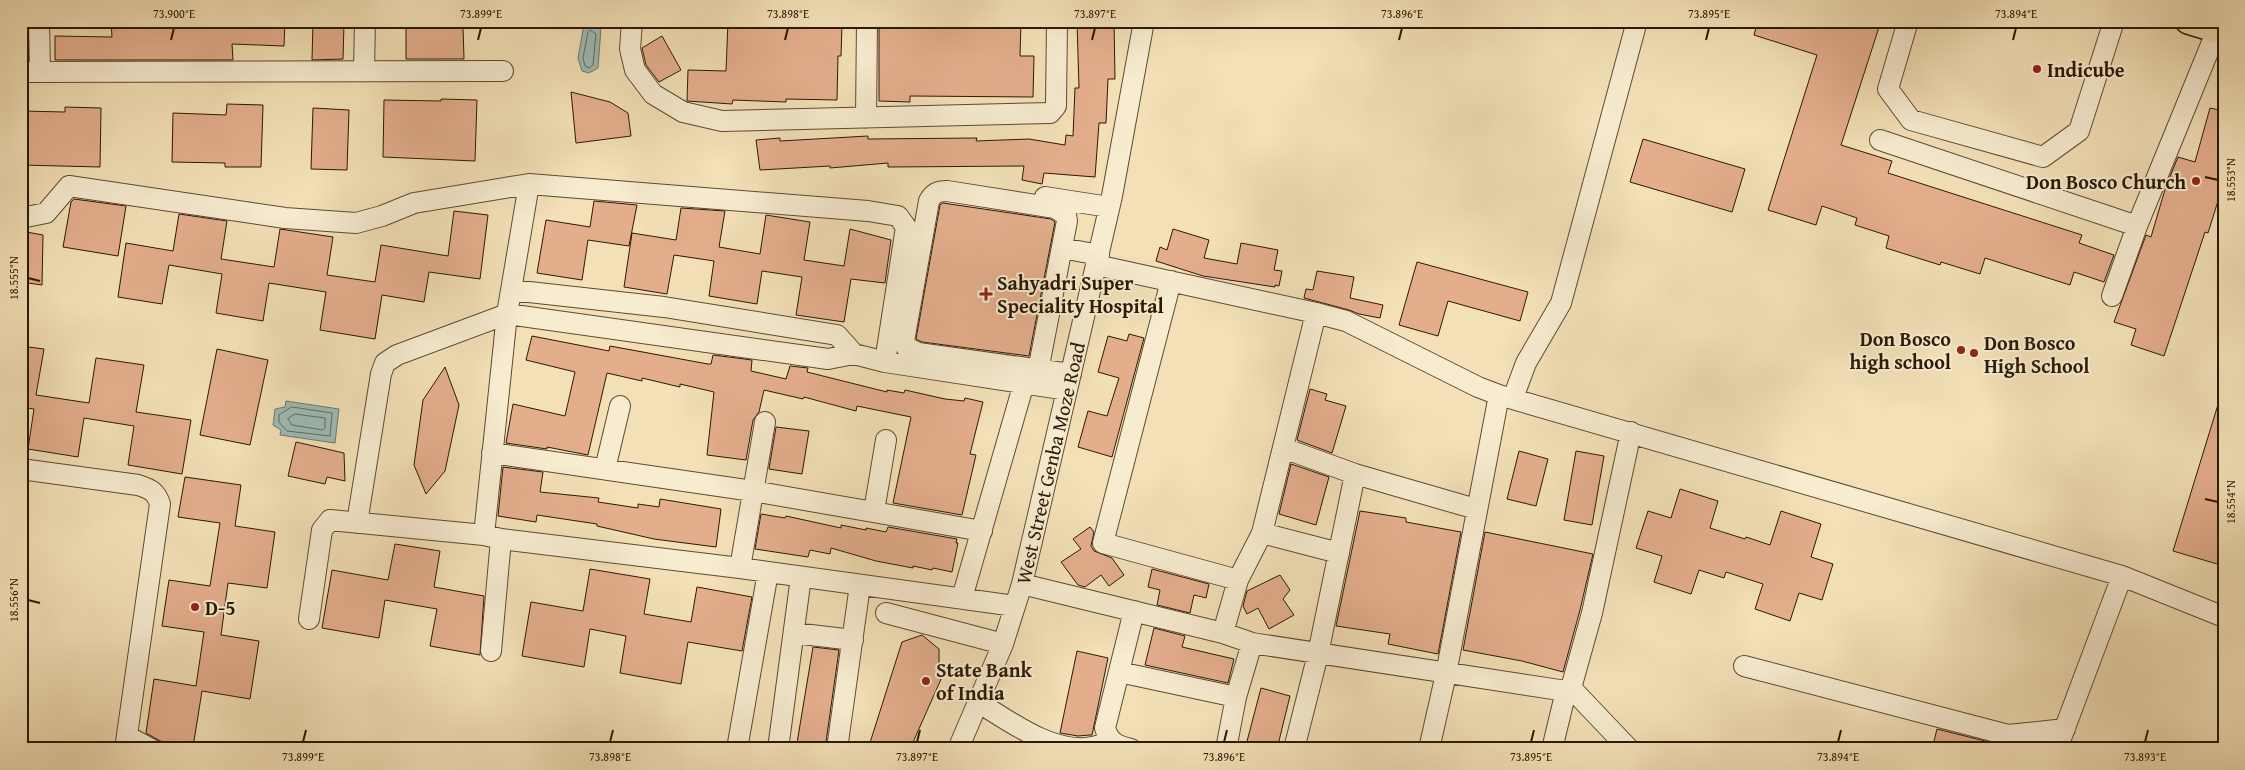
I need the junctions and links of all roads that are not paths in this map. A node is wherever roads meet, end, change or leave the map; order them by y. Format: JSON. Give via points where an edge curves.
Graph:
{"nodes":[{"id":1,"x":39,"y":21,"type":"edge"},
{"id":2,"x":365,"y":21,"type":"edge"},
{"id":3,"x":632,"y":21,"type":"edge"},
{"id":4,"x":867,"y":21,"type":"edge"},
{"id":5,"x":1057,"y":21,"type":"edge"},
{"id":6,"x":1144,"y":21,"type":"edge"},
{"id":7,"x":1636,"y":21,"type":"edge"},
{"id":8,"x":1908,"y":21,"type":"edge"},
{"id":9,"x":2114,"y":21,"type":"edge"},
{"id":10,"x":2188,"y":21,"type":"edge"},
{"id":11,"x":2220,"y":31,"type":"edge"},
{"id":12,"x":503,"y":71,"type":"dead end"},
{"id":13,"x":30,"y":72,"type":"edge"},
{"id":14,"x":364,"y":72,"type":"junction"},
{"id":15,"x":866,"y":118,"type":"junction"},
{"id":16,"x":1880,"y":140,"type":"dead end"},
{"id":17,"x":941,"y":181,"type":"dead end"},
{"id":18,"x":529,"y":184,"type":"junction"},
{"id":19,"x":1109,"y":207,"type":"junction"},
{"id":20,"x":21,"y":218,"type":"edge"},
{"id":21,"x":2137,"y":226,"type":"junction"},
{"id":22,"x":1068,"y":249,"type":"junction"},
{"id":23,"x":1097,"y":260,"type":"junction"},
{"id":24,"x":1170,"y":281,"type":"junction"},
{"id":25,"x":511,"y":290,"type":"junction"},
{"id":26,"x":2112,"y":296,"type":"dead end"},
{"id":27,"x":1316,"y":313,"type":"junction"},
{"id":28,"x":506,"y":314,"type":"junction"},
{"id":29,"x":854,"y":354,"type":"junction"},
{"id":30,"x":885,"y":362,"type":"junction"},
{"id":31,"x":1037,"y":375,"type":"junction"},
{"id":32,"x":1069,"y":382,"type":"junction"},
{"id":33,"x":1506,"y":396,"type":"junction"},
{"id":34,"x":620,"y":406,"type":"dead end"},
{"id":35,"x":765,"y":422,"type":"dead end"},
{"id":36,"x":1631,"y":432,"type":"junction"},
{"id":37,"x":886,"y":440,"type":"dead end"},
{"id":38,"x":1283,"y":448,"type":"junction"},
{"id":39,"x":492,"y":452,"type":"junction"},
{"id":40,"x":21,"y":469,"type":"edge"},
{"id":41,"x":605,"y":469,"type":"junction"},
{"id":42,"x":1355,"y":474,"type":"junction"},
{"id":43,"x":753,"y":491,"type":"junction"},
{"id":44,"x":1476,"y":509,"type":"junction"},
{"id":45,"x":874,"y":512,"type":"junction"},
{"id":46,"x":357,"y":522,"type":"junction"},
{"id":47,"x":982,"y":531,"type":"junction"},
{"id":48,"x":1262,"y":534,"type":"junction"},
{"id":49,"x":493,"y":537,"type":"junction"},
{"id":50,"x":1339,"y":553,"type":"junction"},
{"id":51,"x":740,"y":568,"type":"junction"},
{"id":52,"x":768,"y":572,"type":"junction"},
{"id":53,"x":2122,"y":576,"type":"junction"},
{"id":54,"x":801,"y":577,"type":"junction"},
{"id":55,"x":1238,"y":580,"type":"junction"},
{"id":56,"x":1022,"y":584,"type":"junction"},
{"id":57,"x":860,"y":585,"type":"junction"},
{"id":58,"x":962,"y":598,"type":"junction"},
{"id":59,"x":1015,"y":606,"type":"junction"},
{"id":60,"x":1134,"y":611,"type":"junction"},
{"id":61,"x":886,"y":613,"type":"dead end"},
{"id":62,"x":2224,"y":617,"type":"edge"},
{"id":63,"x":309,"y":619,"type":"dead end"},
{"id":64,"x":794,"y":633,"type":"junction"},
{"id":65,"x":1223,"y":633,"type":"junction"},
{"id":66,"x":853,"y":640,"type":"junction"},
{"id":67,"x":1252,"y":643,"type":"junction"},
{"id":68,"x":1003,"y":644,"type":"junction"},
{"id":69,"x":490,"y":650,"type":"dead end"},
{"id":70,"x":1318,"y":654,"type":"junction"},
{"id":71,"x":1744,"y":666,"type":"dead end"},
{"id":72,"x":1119,"y":672,"type":"junction"},
{"id":73,"x":1446,"y":674,"type":"junction"},
{"id":74,"x":1568,"y":690,"type":"junction"},
{"id":75,"x":1236,"y":698,"type":"junction"},
{"id":76,"x":978,"y":702,"type":"junction"},
{"id":77,"x":2065,"y":729,"type":"junction"},
{"id":78,"x":1111,"y":740,"type":"junction"},
{"id":79,"x":126,"y":742,"type":"edge"},
{"id":80,"x":152,"y":749,"type":"edge"},
{"id":81,"x":737,"y":749,"type":"edge"},
{"id":82,"x":778,"y":749,"type":"edge"},
{"id":83,"x":837,"y":749,"type":"edge"},
{"id":84,"x":958,"y":749,"type":"edge"},
{"id":85,"x":1131,"y":749,"type":"edge"},
{"id":86,"x":1226,"y":749,"type":"edge"},
{"id":87,"x":1294,"y":749,"type":"edge"},
{"id":88,"x":1429,"y":749,"type":"edge"},
{"id":89,"x":1552,"y":749,"type":"edge"},
{"id":90,"x":1629,"y":749,"type":"edge"},
{"id":91,"x":2057,"y":749,"type":"edge"}],
"edges":[{"from":1,"to":13,"type":"street"},
{"from":2,"to":14,"type":"street"},
{"from":3,"to":15,"type":"street","via":[[630,49],[635,70],[653,94],[683,112],[722,122]]},
{"from":4,"to":15,"type":"street"},
{"from":5,"to":15,"type":"street","via":[[1056,106],[1050,113]]},
{"from":6,"to":19,"type":"street","name":"West Street Genba Moze Road"},
{"from":7,"to":33,"type":"street","via":[[1561,303]]},
{"from":8,"to":9,"type":"street","via":[[1888,89],[1911,120],[2044,157],[2079,131]]},
{"from":10,"to":11,"type":"main road"},
{"from":11,"to":21,"type":"street"},
{"from":12,"to":14,"type":"street"},
{"from":13,"to":14,"type":"street"},
{"from":16,"to":21,"type":"street"},
{"from":17,"to":19,"type":"street"},
{"from":18,"to":20,"type":"street","via":[[414,203],[356,223],[285,218],[69,186],[46,213]]},
{"from":18,"to":25,"type":"street"},
{"from":18,"to":30,"type":"street","via":[[858,210],[898,216],[906,227]]},
{"from":19,"to":23,"type":"street","name":"West Street Genba Moze Road"},
{"from":21,"to":26,"type":"street"},
{"from":22,"to":23,"type":"street"},
{"from":22,"to":31,"type":"street"},
{"from":22,"to":31,"type":"street","via":[[1066,215],[1055,208],[947,190],[932,194],[929,201],[904,341],[906,347]]},
{"from":23,"to":24,"type":"street"},
{"from":23,"to":32,"type":"street","name":"West Street Genba Moze Road"},
{"from":24,"to":27,"type":"street"},
{"from":24,"to":55,"type":"street","via":[[1103,543]]},
{"from":25,"to":28,"type":"street"},
{"from":25,"to":29,"type":"street","via":[[664,307],[838,335]]},
{"from":27,"to":33,"type":"street","via":[[1346,322],[1478,387]]},
{"from":27,"to":38,"type":"street"},
{"from":28,"to":29,"type":"street","via":[[828,359]]},
{"from":28,"to":39,"type":"street"},
{"from":28,"to":46,"type":"street","via":[[397,355],[385,363]]},
{"from":29,"to":30,"type":"street"},
{"from":30,"to":31,"type":"street"},
{"from":31,"to":32,"type":"street"},
{"from":31,"to":32,"type":"street"},
{"from":31,"to":47,"type":"street"},
{"from":32,"to":56,"type":"street","name":"West Street Genba Moze Road"},
{"from":33,"to":36,"type":"street"},
{"from":33,"to":44,"type":"street"},
{"from":34,"to":41,"type":"street"},
{"from":35,"to":43,"type":"street"},
{"from":36,"to":53,"type":"street"},
{"from":36,"to":74,"type":"street","via":[[1592,613]]},
{"from":37,"to":45,"type":"street"},
{"from":38,"to":42,"type":"street"},
{"from":38,"to":48,"type":"street"},
{"from":39,"to":41,"type":"street"},
{"from":39,"to":49,"type":"street"},
{"from":40,"to":79,"type":"street","via":[[138,485],[157,494],[160,504]]},
{"from":41,"to":43,"type":"street"},
{"from":42,"to":44,"type":"street"},
{"from":42,"to":50,"type":"street"},
{"from":43,"to":45,"type":"street"},
{"from":43,"to":51,"type":"street"},
{"from":44,"to":73,"type":"street"},
{"from":45,"to":47,"type":"street"},
{"from":46,"to":49,"type":"street"},
{"from":46,"to":63,"type":"street","via":[[330,520],[322,530]]},
{"from":47,"to":58,"type":"street"},
{"from":48,"to":50,"type":"street"},
{"from":48,"to":55,"type":"street"},
{"from":49,"to":51,"type":"street"},
{"from":49,"to":69,"type":"street"},
{"from":50,"to":70,"type":"street"},
{"from":51,"to":52,"type":"street"},
{"from":52,"to":54,"type":"street"},
{"from":52,"to":81,"type":"street"},
{"from":53,"to":62,"type":"street"},
{"from":53,"to":77,"type":"street"},
{"from":54,"to":57,"type":"street"},
{"from":54,"to":64,"type":"street"},
{"from":55,"to":65,"type":"street"},
{"from":56,"to":59,"type":"street","name":"West Street Genba Moze Road"},
{"from":56,"to":60,"type":"street"},
{"from":57,"to":58,"type":"street"},
{"from":57,"to":66,"type":"street"},
{"from":58,"to":59,"type":"street"},
{"from":59,"to":68,"type":"street","name":"West Street Genba Moze Road"},
{"from":60,"to":65,"type":"street"},
{"from":60,"to":72,"type":"street"},
{"from":61,"to":68,"type":"street"},
{"from":64,"to":66,"type":"street"},
{"from":64,"to":82,"type":"street"},
{"from":65,"to":67,"type":"street"},
{"from":66,"to":83,"type":"street"},
{"from":67,"to":70,"type":"street"},
{"from":67,"to":75,"type":"street"},
{"from":68,"to":76,"type":"street","name":"West Street Genba Moze Road"},
{"from":70,"to":73,"type":"street"},
{"from":70,"to":87,"type":"street"},
{"from":71,"to":77,"type":"street","via":[[2008,735]]},
{"from":72,"to":75,"type":"street"},
{"from":72,"to":78,"type":"street","via":[[1105,728]]},
{"from":73,"to":74,"type":"street"},
{"from":73,"to":88,"type":"street"},
{"from":74,"to":89,"type":"street"},
{"from":74,"to":90,"type":"street"},
{"from":75,"to":86,"type":"street"},
{"from":76,"to":78,"type":"street","via":[[1044,740],[1071,747],[1092,747]]},
{"from":76,"to":84,"type":"street","name":"West Street Genba Moze Road"},
{"from":77,"to":91,"type":"street"},
{"from":78,"to":85,"type":"street","via":[[1118,746]]},
{"from":79,"to":80,"type":"street"}]}
